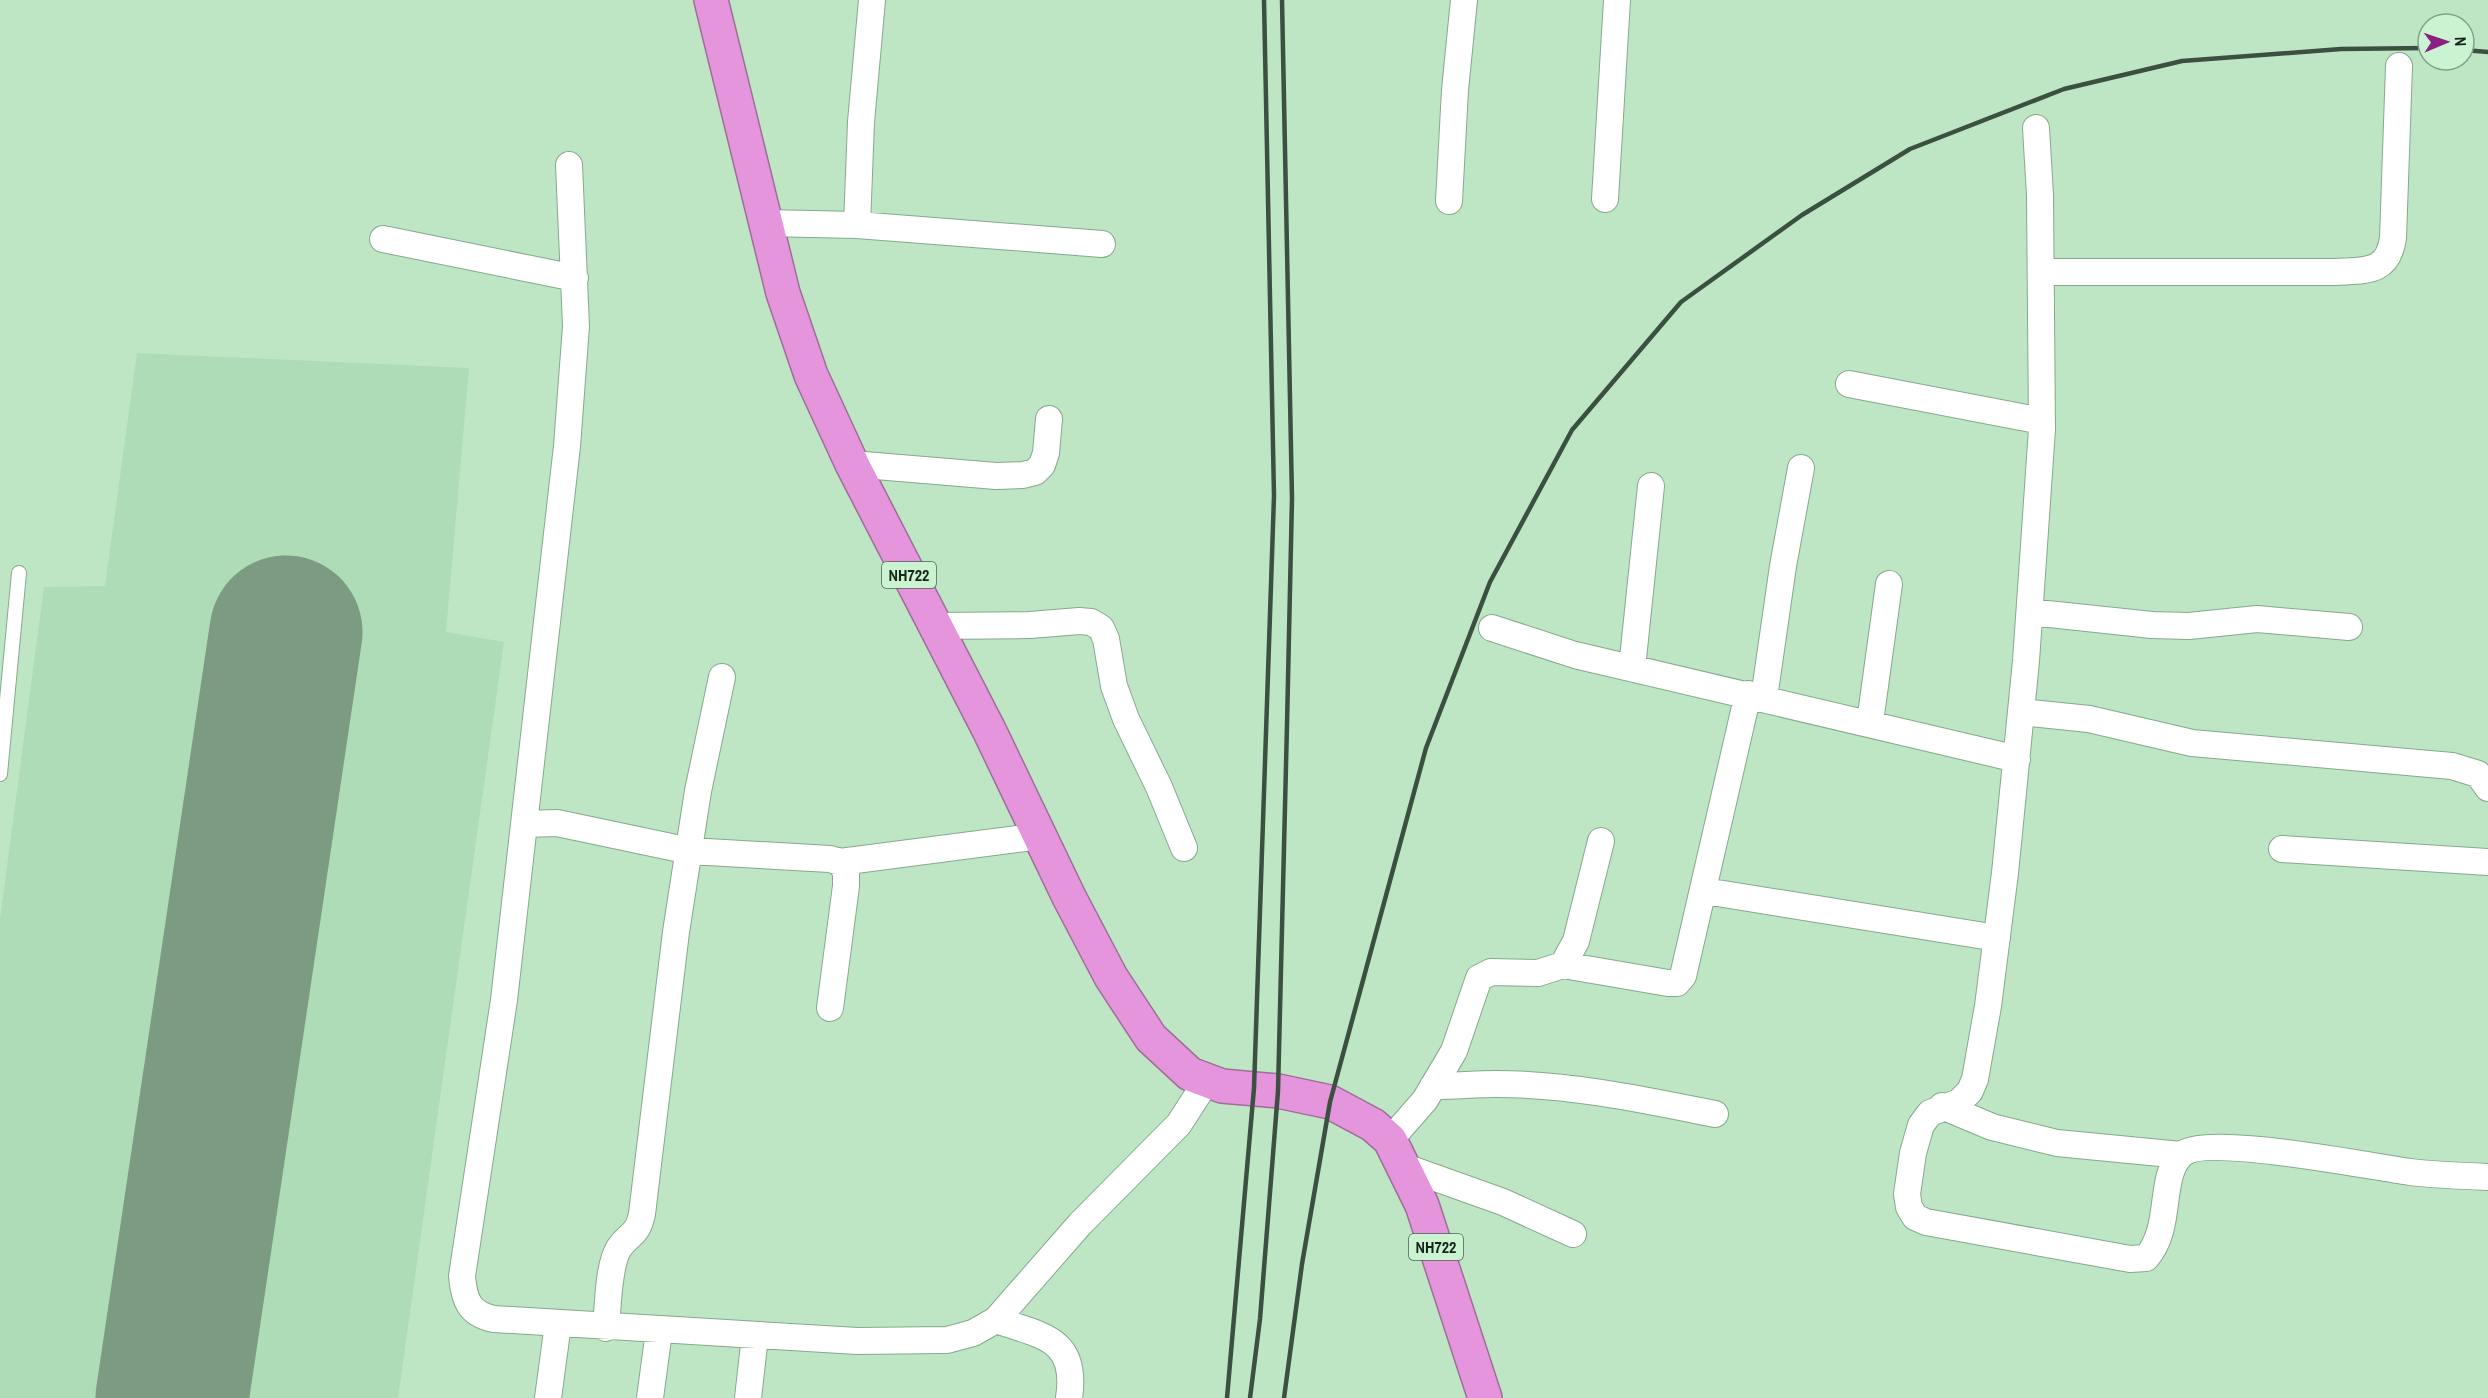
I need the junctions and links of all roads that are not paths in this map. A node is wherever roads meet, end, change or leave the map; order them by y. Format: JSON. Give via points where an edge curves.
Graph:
{"nodes":[{"id":1,"x":711,"y":0,"type":"edge"},
{"id":2,"x":872,"y":0,"type":"edge"},
{"id":3,"x":1464,"y":0,"type":"edge"},
{"id":4,"x":1617,"y":0,"type":"edge"},
{"id":5,"x":2399,"y":66,"type":"dead end"},
{"id":6,"x":2036,"y":128,"type":"dead end"},
{"id":7,"x":568,"y":165,"type":"dead end"},
{"id":8,"x":1605,"y":199,"type":"dead end"},
{"id":9,"x":1449,"y":201,"type":"dead end"},
{"id":10,"x":766,"y":223,"type":"junction"},
{"id":11,"x":857,"y":225,"type":"junction"},
{"id":12,"x":383,"y":239,"type":"dead end"},
{"id":13,"x":1102,"y":244,"type":"dead end"},
{"id":14,"x":2041,"y":272,"type":"junction"},
{"id":15,"x":575,"y":278,"type":"junction"},
{"id":16,"x":1849,"y":384,"type":"dead end"},
{"id":17,"x":1049,"y":419,"type":"dead end"},
{"id":18,"x":2042,"y":420,"type":"junction"},
{"id":19,"x":852,"y":464,"type":"junction"},
{"id":20,"x":1802,"y":468,"type":"dead end"},
{"id":21,"x":1652,"y":486,"type":"dead end"},
{"id":22,"x":20,"y":573,"type":"dead end"},
{"id":23,"x":1889,"y":584,"type":"dead end"},
{"id":24,"x":2030,"y":612,"type":"junction"},
{"id":25,"x":935,"y":626,"type":"junction"},
{"id":26,"x":2349,"y":627,"type":"dead end"},
{"id":27,"x":1492,"y":628,"type":"dead end"},
{"id":28,"x":1632,"y":668,"type":"junction"},
{"id":29,"x":722,"y":677,"type":"dead end"},
{"id":30,"x":1756,"y":696,"type":"junction"},
{"id":31,"x":2021,"y":712,"type":"junction"},
{"id":32,"x":1870,"y":722,"type":"junction"},
{"id":33,"x":2017,"y":759,"type":"junction"},
{"id":34,"x":0,"y":774,"type":"edge"},
{"id":35,"x":2488,"y":789,"type":"edge"},
{"id":36,"x":524,"y":824,"type":"junction"},
{"id":37,"x":1041,"y":836,"type":"junction"},
{"id":38,"x":1601,"y":841,"type":"dead end"},
{"id":39,"x":1184,"y":848,"type":"dead end"},
{"id":40,"x":2282,"y":849,"type":"dead end"},
{"id":41,"x":690,"y":851,"type":"junction"},
{"id":42,"x":840,"y":862,"type":"junction"},
{"id":43,"x":2488,"y":862,"type":"edge"},
{"id":44,"x":1705,"y":891,"type":"junction"},
{"id":45,"x":1997,"y":938,"type":"junction"},
{"id":46,"x":1563,"y":965,"type":"junction"},
{"id":47,"x":830,"y":1008,"type":"dead end"},
{"id":48,"x":1206,"y":1083,"type":"junction"},
{"id":49,"x":1433,"y":1086,"type":"junction"},
{"id":50,"x":1942,"y":1106,"type":"junction"},
{"id":51,"x":1715,"y":1114,"type":"dead end"},
{"id":52,"x":1397,"y":1154,"type":"junction"},
{"id":53,"x":2181,"y":1155,"type":"junction"},
{"id":54,"x":2488,"y":1177,"type":"edge"},
{"id":55,"x":1573,"y":1234,"type":"dead end"},
{"id":56,"x":996,"y":1320,"type":"junction"},
{"id":57,"x":558,"y":1324,"type":"junction"},
{"id":58,"x":606,"y":1328,"type":"junction"},
{"id":59,"x":659,"y":1331,"type":"junction"},
{"id":60,"x":755,"y":1336,"type":"junction"},
{"id":61,"x":548,"y":1398,"type":"edge"},
{"id":62,"x":650,"y":1398,"type":"edge"},
{"id":63,"x":748,"y":1398,"type":"edge"},
{"id":64,"x":1069,"y":1398,"type":"edge"},
{"id":65,"x":1485,"y":1398,"type":"edge"}],
"edges":[{"from":1,"to":10,"type":"highway","number":"NH722"},
{"from":2,"to":11,"type":"street"},
{"from":3,"to":9,"type":"street"},
{"from":4,"to":8,"type":"street"},
{"from":5,"to":14,"type":"street","via":[[2393,238],[2391,254],[2382,265],[2324,272]]},
{"from":6,"to":14,"type":"street"},
{"from":7,"to":15,"type":"street"},
{"from":10,"to":11,"type":"street"},
{"from":10,"to":19,"type":"highway","number":"NH722","via":[[783,293],[811,375]]},
{"from":11,"to":13,"type":"street"},
{"from":12,"to":15,"type":"street"},
{"from":14,"to":18,"type":"street"},
{"from":15,"to":36,"type":"street","via":[[576,326],[567,446]]},
{"from":16,"to":18,"type":"street"},
{"from":17,"to":19,"type":"street","via":[[1042,465],[1023,475]]},
{"from":18,"to":24,"type":"street"},
{"from":19,"to":25,"type":"highway","number":"NH722"},
{"from":20,"to":30,"type":"street"},
{"from":21,"to":28,"type":"street"},
{"from":22,"to":34,"type":"lane"},
{"from":23,"to":32,"type":"street"},
{"from":24,"to":26,"type":"street","via":[[2152,625],[2189,626],[2257,619]]},
{"from":24,"to":31,"type":"street"},
{"from":25,"to":37,"type":"highway","number":"NH722"},
{"from":25,"to":39,"type":"street","via":[[1078,621],[1101,628],[1126,719]]},
{"from":27,"to":28,"type":"street","via":[[1575,655]]},
{"from":28,"to":30,"type":"street"},
{"from":29,"to":41,"type":"street"},
{"from":30,"to":32,"type":"street"},
{"from":30,"to":44,"type":"street"},
{"from":31,"to":33,"type":"street"},
{"from":31,"to":35,"type":"street","via":[[2089,719],[2192,743],[2452,766],[2478,774]]},
{"from":32,"to":33,"type":"street"},
{"from":33,"to":45,"type":"street"},
{"from":36,"to":41,"type":"street","via":[[557,823]]},
{"from":36,"to":57,"type":"street","via":[[504,1000],[462,1276],[470,1309],[481,1317]]},
{"from":37,"to":42,"type":"street"},
{"from":37,"to":48,"type":"highway","number":"NH722","via":[[1132,1013],[1171,1058]]},
{"from":38,"to":46,"type":"street","via":[[1576,941]]},
{"from":40,"to":43,"type":"street"},
{"from":41,"to":42,"type":"street"},
{"from":41,"to":58,"type":"street","via":[[664,1014],[642,1214],[639,1227],[619,1248],[615,1259]]},
{"from":42,"to":47,"type":"street","via":[[846,872],[846,886]]},
{"from":44,"to":45,"type":"street"},
{"from":44,"to":46,"type":"street","via":[[1683,976],[1677,983]]},
{"from":45,"to":50,"type":"street","via":[[1975,1079],[1959,1102]]},
{"from":46,"to":49,"type":"street","via":[[1538,973],[1484,973],[1475,988],[1454,1051]]},
{"from":48,"to":52,"type":"highway","number":"NH722","via":[[1330,1102],[1373,1125]]},
{"from":48,"to":56,"type":"street","via":[[1179,1124],[1080,1224]]},
{"from":49,"to":51,"type":"street","via":[[1542,1087]]},
{"from":49,"to":52,"type":"street"},
{"from":50,"to":53,"type":"street","via":[[1992,1127],[2057,1143]]},
{"from":50,"to":53,"type":"street","via":[[1921,1125],[1907,1194],[1915,1217],[1949,1228],[2130,1259],[2146,1258],[2156,1247],[2172,1168]]},
{"from":52,"to":55,"type":"street"},
{"from":52,"to":65,"type":"highway","number":"NH722","via":[[1422,1205]]},
{"from":53,"to":54,"type":"street","via":[[2192,1148],[2263,1151],[2408,1172]]},
{"from":56,"to":60,"type":"street","via":[[973,1333],[947,1340]]},
{"from":56,"to":64,"type":"street","via":[[1058,1343],[1068,1358]]},
{"from":57,"to":58,"type":"street"},
{"from":57,"to":61,"type":"street"},
{"from":58,"to":59,"type":"street"},
{"from":59,"to":60,"type":"street"},
{"from":59,"to":62,"type":"street"},
{"from":60,"to":63,"type":"street"}]}
